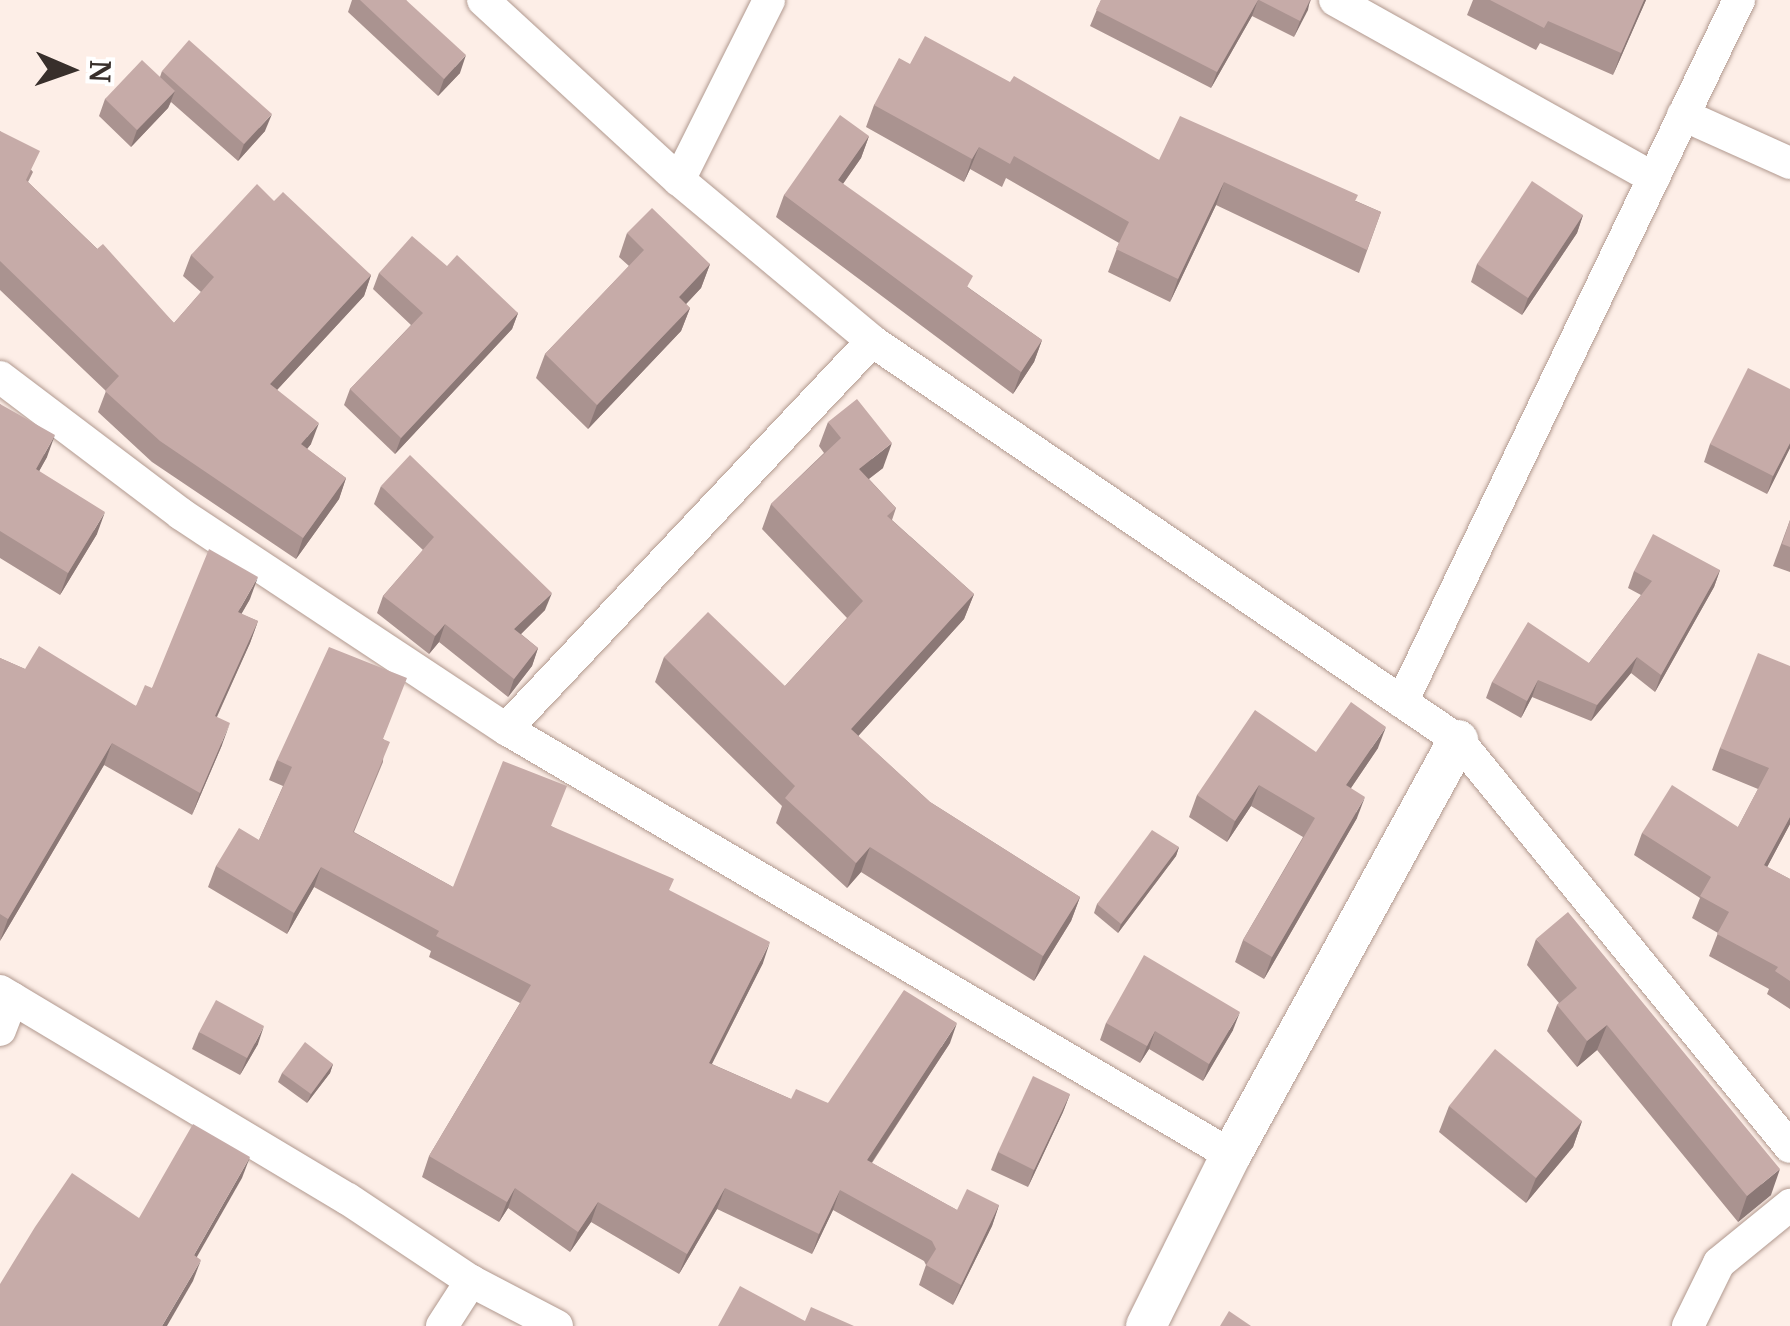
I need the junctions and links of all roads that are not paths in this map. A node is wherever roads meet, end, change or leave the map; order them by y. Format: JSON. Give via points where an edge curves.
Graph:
{"nodes":[{"id":1,"x":484,"y":0,"type":"edge"},
{"id":2,"x":769,"y":0,"type":"edge"},
{"id":3,"x":1335,"y":0,"type":"edge"},
{"id":4,"x":1740,"y":0,"type":"edge"},
{"id":5,"x":1683,"y":115,"type":"junction"},
{"id":6,"x":1790,"y":163,"type":"edge"},
{"id":7,"x":1654,"y":178,"type":"junction"},
{"id":8,"x":679,"y":180,"type":"junction"},
{"id":9,"x":872,"y":341,"type":"junction"},
{"id":10,"x":0,"y":377,"type":"edge"},
{"id":11,"x":1402,"y":702,"type":"junction"},
{"id":12,"x":506,"y":729,"type":"junction"},
{"id":13,"x":1458,"y":740,"type":"junction"},
{"id":14,"x":6,"y":994,"type":"edge"},
{"id":15,"x":0,"y":1030,"type":"edge"},
{"id":16,"x":1785,"y":1124,"type":"edge"},
{"id":17,"x":1231,"y":1156,"type":"junction"},
{"id":18,"x":1790,"y":1206,"type":"edge"},
{"id":19,"x":471,"y":1281,"type":"junction"},
{"id":20,"x":442,"y":1326,"type":"edge"},
{"id":21,"x":557,"y":1326,"type":"edge"},
{"id":22,"x":1146,"y":1326,"type":"edge"},
{"id":23,"x":1688,"y":1326,"type":"edge"}],
"edges":[{"from":1,"to":8,"type":"street"},
{"from":2,"to":8,"type":"street"},
{"from":3,"to":7,"type":"street"},
{"from":4,"to":5,"type":"street"},
{"from":5,"to":6,"type":"street"},
{"from":5,"to":7,"type":"street"},
{"from":7,"to":11,"type":"street"},
{"from":8,"to":9,"type":"street"},
{"from":9,"to":11,"type":"street"},
{"from":9,"to":12,"type":"street"},
{"from":10,"to":12,"type":"street","via":[[181,514]]},
{"from":11,"to":13,"type":"street"},
{"from":12,"to":17,"type":"street"},
{"from":13,"to":16,"type":"street"},
{"from":13,"to":17,"type":"street"},
{"from":14,"to":15,"type":"street"},
{"from":14,"to":19,"type":"street","via":[[348,1198]]},
{"from":17,"to":22,"type":"street"},
{"from":18,"to":23,"type":"street","via":[[1719,1263]]},
{"from":19,"to":20,"type":"street"},
{"from":19,"to":21,"type":"street"}]}
